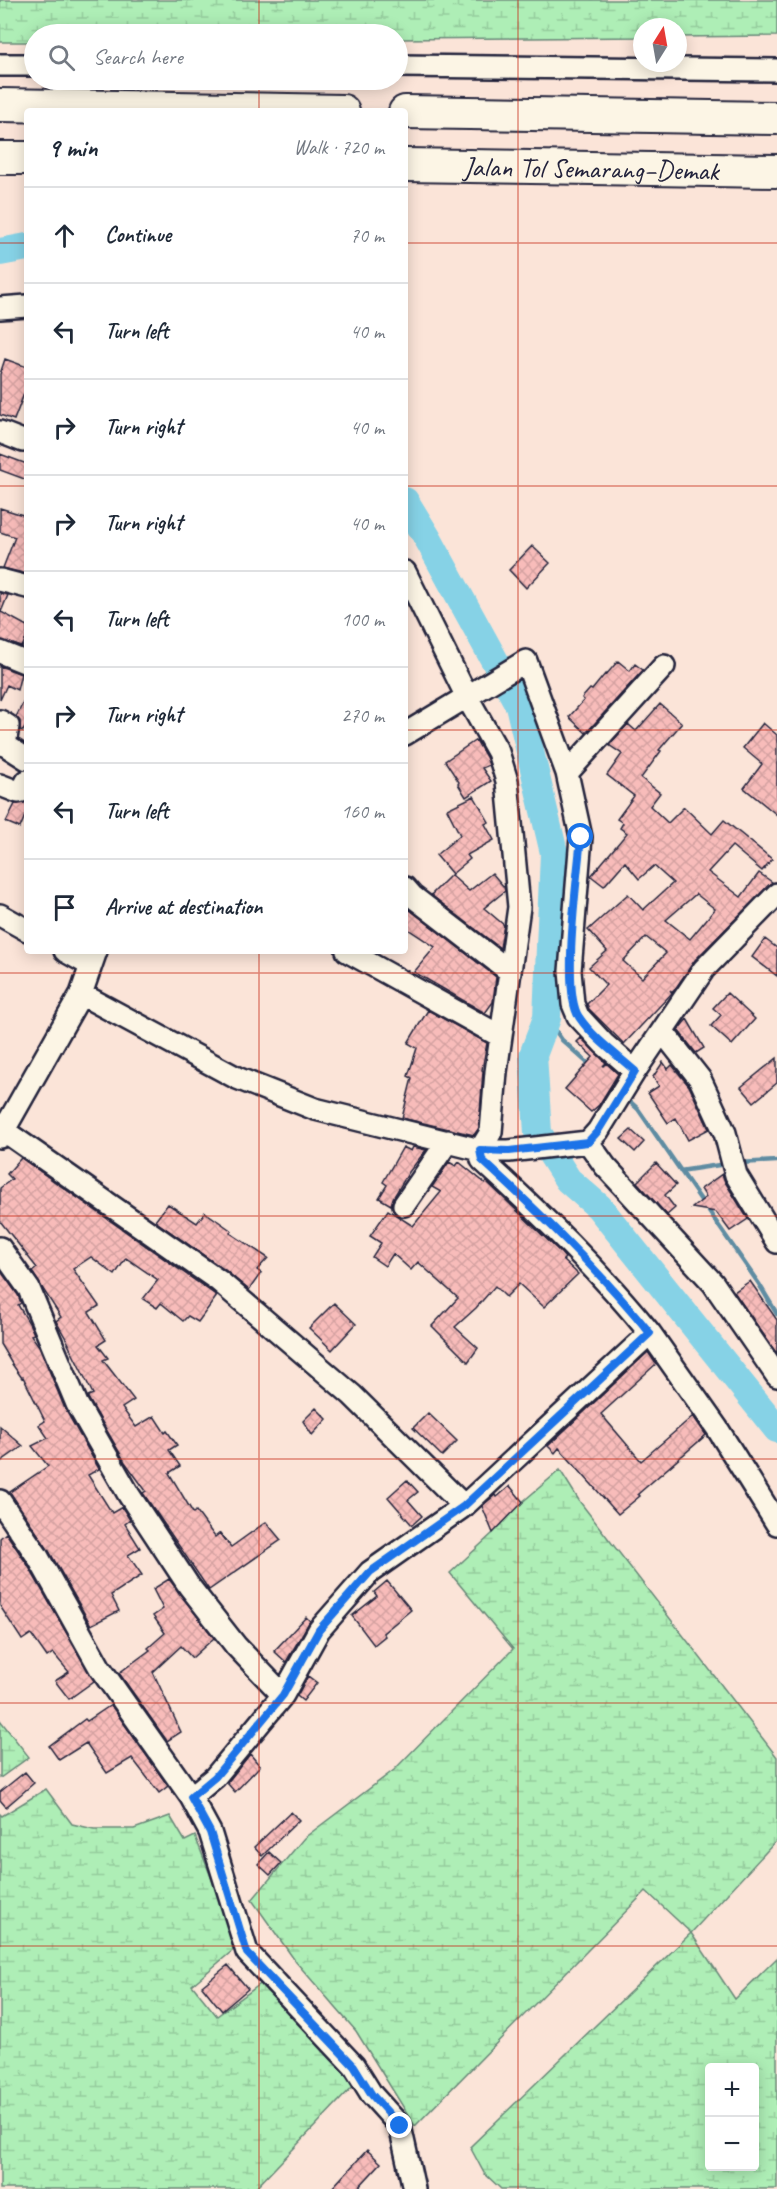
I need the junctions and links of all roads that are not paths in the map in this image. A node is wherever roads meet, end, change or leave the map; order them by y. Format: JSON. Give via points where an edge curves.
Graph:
{"nodes":[{"id":1,"x":0,"y":65,"type":"edge"},
{"id":2,"x":24,"y":65,"type":"edge"},
{"id":3,"x":408,"y":66,"type":"edge"},
{"id":4,"x":777,"y":70,"type":"edge"},
{"id":5,"x":0,"y":105,"type":"edge"},
{"id":6,"x":170,"y":108,"type":"edge"},
{"id":7,"x":408,"y":112,"type":"edge"},
{"id":8,"x":777,"y":118,"type":"edge"},
{"id":9,"x":0,"y":158,"type":"edge"},
{"id":10,"x":24,"y":159,"type":"edge"},
{"id":11,"x":408,"y":165,"type":"edge"},
{"id":12,"x":777,"y":171,"type":"edge"},
{"id":13,"x":24,"y":306,"type":"edge"},
{"id":14,"x":0,"y":308,"type":"edge"},
{"id":15,"x":0,"y":432,"type":"edge"},
{"id":16,"x":22,"y":441,"type":"dead end"},
{"id":17,"x":408,"y":578,"type":"edge"},
{"id":18,"x":0,"y":580,"type":"edge"},
{"id":19,"x":24,"y":586,"type":"edge"},
{"id":20,"x":0,"y":652,"type":"edge"},
{"id":21,"x":24,"y":662,"type":"edge"},
{"id":22,"x":664,"y":666,"type":"dead end"},
{"id":23,"x":471,"y":695,"type":"junction"},
{"id":24,"x":0,"y":721,"type":"edge"},
{"id":25,"x":408,"y":732,"type":"edge"},
{"id":26,"x":24,"y":757,"type":"edge"},
{"id":27,"x":567,"y":772,"type":"junction"},
{"id":28,"x":0,"y":785,"type":"edge"},
{"id":29,"x":24,"y":787,"type":"edge"},
{"id":30,"x":408,"y":891,"type":"edge"},
{"id":31,"x":777,"y":894,"type":"edge"},
{"id":32,"x":0,"y":915,"type":"edge"},
{"id":33,"x":24,"y":928,"type":"edge"},
{"id":34,"x":77,"y":954,"type":"edge"},
{"id":35,"x":352,"y":954,"type":"edge"},
{"id":36,"x":93,"y":958,"type":"edge"},
{"id":37,"x":509,"y":971,"type":"junction"},
{"id":38,"x":81,"y":994,"type":"junction"},
{"id":39,"x":663,"y":1032,"type":"junction"},
{"id":40,"x":500,"y":1036,"type":"junction"},
{"id":41,"x":632,"y":1078,"type":"junction"},
{"id":42,"x":1,"y":1132,"type":"edge"},
{"id":43,"x":587,"y":1139,"type":"junction"},
{"id":44,"x":448,"y":1141,"type":"junction"},
{"id":45,"x":480,"y":1150,"type":"junction"},
{"id":46,"x":404,"y":1205,"type":"dead end"},
{"id":47,"x":777,"y":1242,"type":"edge"},
{"id":48,"x":0,"y":1248,"type":"edge"},
{"id":49,"x":650,"y":1333,"type":"junction"},
{"id":50,"x":777,"y":1376,"type":"edge"},
{"id":51,"x":0,"y":1501,"type":"edge"},
{"id":52,"x":464,"y":1506,"type":"junction"},
{"id":53,"x":777,"y":1524,"type":"edge"},
{"id":54,"x":283,"y":1695,"type":"junction"},
{"id":55,"x":191,"y":1797,"type":"junction"},
{"id":56,"x":414,"y":2189,"type":"edge"}],
"edges":[{"from":1,"to":2,"type":"street"},
{"from":3,"to":4,"type":"street"},
{"from":5,"to":6,"type":"highway"},
{"from":7,"to":8,"type":"highway","name":"Jalan Tol Semarang–Demak"},
{"from":9,"to":10,"type":"highway"},
{"from":11,"to":12,"type":"highway","name":"Jalan Tol Semarang–Demak"},
{"from":13,"to":14,"type":"street"},
{"from":15,"to":16,"type":"street"},
{"from":17,"to":23,"type":"street"},
{"from":18,"to":19,"type":"street"},
{"from":20,"to":21,"type":"street"},
{"from":22,"to":27,"type":"street"},
{"from":23,"to":25,"type":"street"},
{"from":23,"to":27,"type":"street","via":[[526,661]]},
{"from":23,"to":37,"type":"street","via":[[507,781],[519,907]]},
{"from":24,"to":26,"type":"street","via":[[8,726],[5,745]]},
{"from":27,"to":41,"type":"street","via":[[581,837],[570,971],[573,1004],[578,1016]]},
{"from":28,"to":29,"type":"street","via":[[18,792]]},
{"from":30,"to":37,"type":"street"},
{"from":31,"to":39,"type":"street","via":[[704,969]]},
{"from":32,"to":33,"type":"street"},
{"from":34,"to":36,"type":"street"},
{"from":35,"to":40,"type":"street"},
{"from":36,"to":38,"type":"street"},
{"from":37,"to":40,"type":"street"},
{"from":38,"to":42,"type":"street"},
{"from":38,"to":44,"type":"street","via":[[237,1078],[315,1109]]},
{"from":39,"to":41,"type":"street"},
{"from":39,"to":47,"type":"street","via":[[699,1079],[725,1133],[736,1175]]},
{"from":40,"to":45,"type":"street","via":[[491,1132]]},
{"from":41,"to":43,"type":"street"},
{"from":42,"to":52,"type":"street","via":[[219,1281],[352,1395]]},
{"from":43,"to":45,"type":"street","via":[[509,1151]]},
{"from":43,"to":50,"type":"street","via":[[605,1166],[713,1283]]},
{"from":44,"to":45,"type":"street"},
{"from":44,"to":46,"type":"street"},
{"from":45,"to":49,"type":"street","via":[[482,1160],[566,1239]]},
{"from":48,"to":54,"type":"street","via":[[29,1289],[77,1404],[129,1495],[189,1586],[236,1646]]},
{"from":49,"to":52,"type":"street"},
{"from":49,"to":53,"type":"street","via":[[717,1428]]},
{"from":51,"to":55,"type":"street","via":[[38,1557],[100,1668]]},
{"from":52,"to":54,"type":"street","via":[[370,1572],[319,1630]]},
{"from":54,"to":55,"type":"street","via":[[215,1777]]},
{"from":55,"to":56,"type":"street","via":[[210,1832],[247,1953],[354,2066],[372,2095],[400,2126]]}]}
